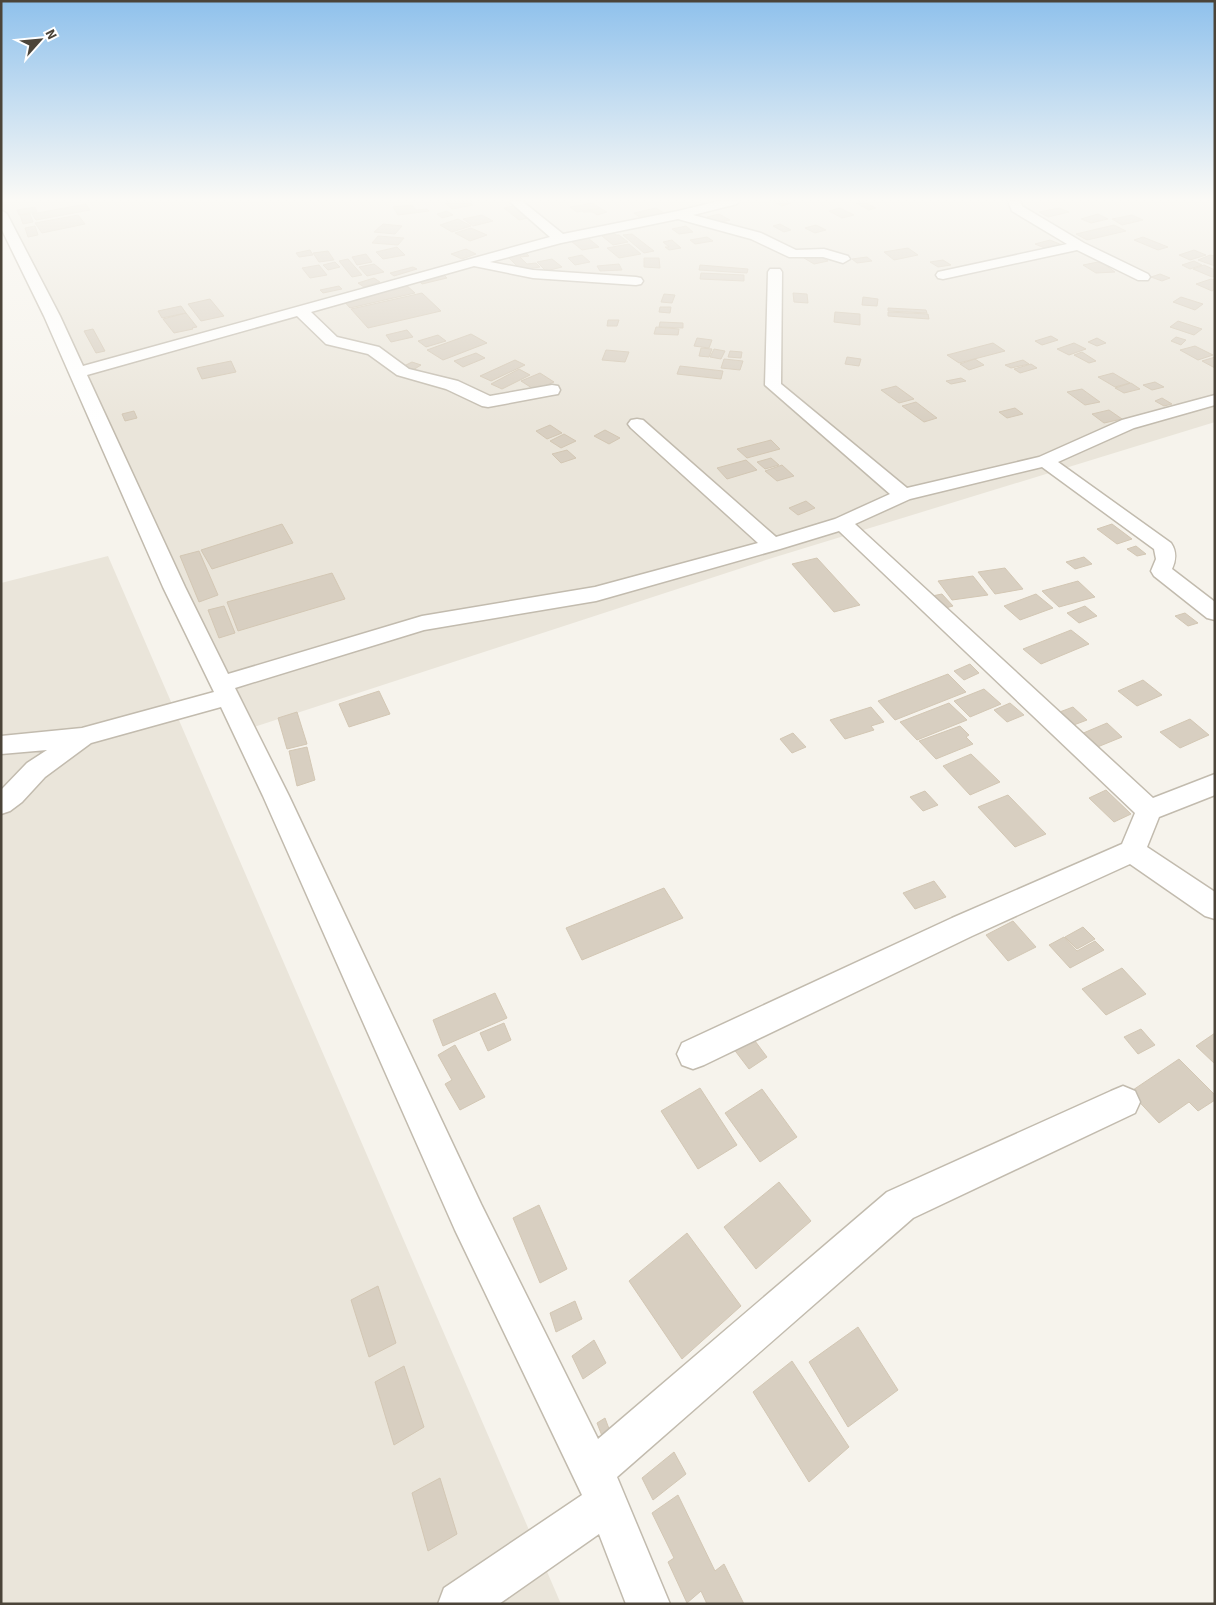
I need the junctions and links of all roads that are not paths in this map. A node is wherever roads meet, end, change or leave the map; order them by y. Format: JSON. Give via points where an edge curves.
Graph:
{"nodes":[{"id":1,"x":32,"y":276,"type":"edge"},
{"id":2,"x":423,"y":276,"type":"edge"},
{"id":3,"x":561,"y":276,"type":"edge"},
{"id":4,"x":775,"y":276,"type":"edge"},
{"id":5,"x":636,"y":281,"type":"dead end"},
{"id":6,"x":300,"y":310,"type":"junction"},
{"id":7,"x":77,"y":373,"type":"junction"},
{"id":8,"x":552,"y":390,"type":"dead end"},
{"id":9,"x":1215,"y":400,"type":"edge"},
{"id":10,"x":637,"y":424,"type":"dead end"},
{"id":11,"x":1045,"y":461,"type":"junction"},
{"id":12,"x":903,"y":495,"type":"junction"},
{"id":13,"x":842,"y":523,"type":"junction"},
{"id":14,"x":773,"y":544,"type":"junction"},
{"id":15,"x":1215,"y":613,"type":"edge"},
{"id":16,"x":225,"y":690,"type":"junction"},
{"id":17,"x":82,"y":737,"type":"junction"},
{"id":18,"x":1,"y":745,"type":"edge"},
{"id":19,"x":1215,"y":784,"type":"edge"},
{"id":20,"x":1,"y":804,"type":"edge"},
{"id":21,"x":1149,"y":810,"type":"junction"},
{"id":22,"x":1132,"y":851,"type":"junction"},
{"id":23,"x":1215,"y":907,"type":"edge"},
{"id":24,"x":693,"y":1054,"type":"dead end"},
{"id":25,"x":1123,"y":1102,"type":"dead end"},
{"id":26,"x":600,"y":1487,"type":"junction"},
{"id":27,"x":460,"y":1604,"type":"edge"},
{"id":28,"x":648,"y":1604,"type":"edge"}],
"edges":[{"from":1,"to":7,"type":"street"},
{"from":2,"to":6,"type":"street"},
{"from":3,"to":5,"type":"street"},
{"from":4,"to":12,"type":"street","via":[[773,385]]},
{"from":6,"to":7,"type":"street"},
{"from":6,"to":8,"type":"street","via":[[332,341],[373,350],[403,372],[452,384],[488,402]]},
{"from":7,"to":16,"type":"street","via":[[174,587]]},
{"from":9,"to":11,"type":"street","via":[[1128,424]]},
{"from":10,"to":14,"type":"street"},
{"from":11,"to":12,"type":"street"},
{"from":11,"to":15,"type":"street","via":[[1164,547],[1166,560],[1161,571]]},
{"from":12,"to":13,"type":"street"},
{"from":13,"to":14,"type":"street"},
{"from":13,"to":21,"type":"street"},
{"from":14,"to":16,"type":"street","via":[[596,594],[422,623]]},
{"from":16,"to":17,"type":"street"},
{"from":16,"to":26,"type":"street","via":[[468,1217]]},
{"from":17,"to":18,"type":"street"},
{"from":17,"to":20,"type":"street","via":[[36,770],[14,795]]},
{"from":19,"to":21,"type":"street"},
{"from":21,"to":22,"type":"street"},
{"from":22,"to":23,"type":"street"},
{"from":22,"to":24,"type":"street"},
{"from":25,"to":26,"type":"street","via":[[900,1205]]},
{"from":26,"to":27,"type":"street"},
{"from":26,"to":28,"type":"street"}]}
